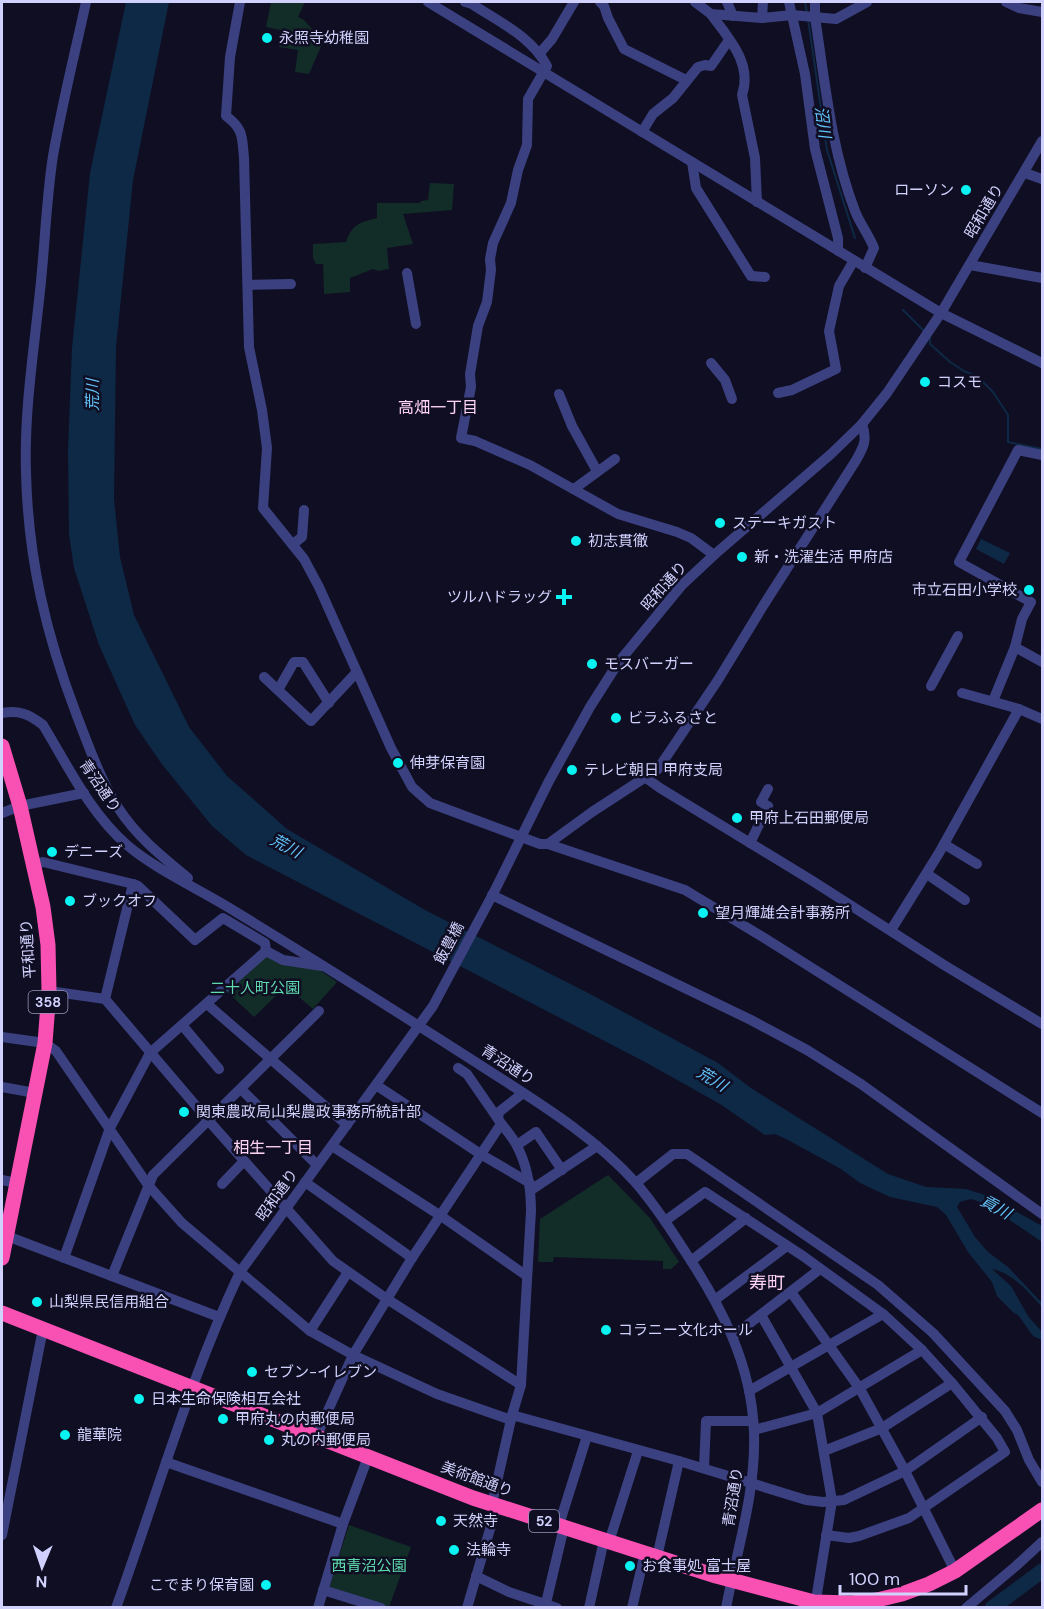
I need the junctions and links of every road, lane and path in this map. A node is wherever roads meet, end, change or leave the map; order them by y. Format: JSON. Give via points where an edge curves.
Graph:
{"nodes":[{"id":1,"x":86,"y":2,"type":"edge"},
{"id":2,"x":94,"y":2,"type":"edge"},
{"id":3,"x":240,"y":2,"type":"edge"},
{"id":4,"x":574,"y":2,"type":"edge"},
{"id":5,"x":600,"y":2,"type":"edge"},
{"id":6,"x":696,"y":2,"type":"edge"},
{"id":7,"x":727,"y":2,"type":"edge"},
{"id":8,"x":763,"y":2,"type":"edge"},
{"id":9,"x":789,"y":2,"type":"edge"},
{"id":10,"x":815,"y":2,"type":"edge"},
{"id":11,"x":867,"y":2,"type":"edge"},
{"id":12,"x":1006,"y":2,"type":"edge"},
{"id":13,"x":433,"y":3,"type":"edge"},
{"id":14,"x":471,"y":3,"type":"edge"},
{"id":15,"x":1042,"y":12,"type":"edge"},
{"id":16,"x":711,"y":14,"type":"junction"},
{"id":17,"x":792,"y":15,"type":"junction"},
{"id":18,"x":733,"y":16,"type":"junction"},
{"id":19,"x":814,"y":17,"type":"junction"},
{"id":20,"x":762,"y":18,"type":"junction"},
{"id":21,"x":81,"y":24,"type":"junction"},
{"id":22,"x":729,"y":40,"type":"junction"},
{"id":23,"x":540,"y":53,"type":"junction"},
{"id":24,"x":544,"y":72,"type":"junction"},
{"id":25,"x":686,"y":80,"type":"junction"},
{"id":26,"x":642,"y":132,"type":"junction"},
{"id":27,"x":1042,"y":141,"type":"edge"},
{"id":28,"x":692,"y":162,"type":"junction"},
{"id":29,"x":1025,"y":173,"type":"junction"},
{"id":30,"x":1042,"y":179,"type":"edge"},
{"id":31,"x":757,"y":202,"type":"junction"},
{"id":32,"x":838,"y":251,"type":"junction"},
{"id":33,"x":853,"y":262,"type":"junction"},
{"id":34,"x":970,"y":265,"type":"junction"},
{"id":35,"x":865,"y":267,"type":"junction"},
{"id":36,"x":407,"y":273,"type":"dead end"},
{"id":37,"x":765,"y":277,"type":"dead end"},
{"id":38,"x":1042,"y":278,"type":"edge"},
{"id":39,"x":291,"y":284,"type":"dead end"},
{"id":40,"x":248,"y":285,"type":"junction"},
{"id":41,"x":941,"y":313,"type":"junction"},
{"id":42,"x":416,"y":324,"type":"dead end"},
{"id":43,"x":711,"y":363,"type":"dead end"},
{"id":44,"x":1042,"y":363,"type":"edge"},
{"id":45,"x":778,"y":393,"type":"dead end"},
{"id":46,"x":560,"y":394,"type":"dead end"},
{"id":47,"x":732,"y":399,"type":"dead end"},
{"id":48,"x":862,"y":424,"type":"junction"},
{"id":49,"x":1042,"y":454,"type":"edge"},
{"id":50,"x":615,"y":459,"type":"dead end"},
{"id":51,"x":597,"y":471,"type":"junction"},
{"id":52,"x":574,"y":489,"type":"junction"},
{"id":53,"x":304,"y":510,"type":"dead end"},
{"id":54,"x":293,"y":544,"type":"junction"},
{"id":55,"x":714,"y":555,"type":"junction"},
{"id":56,"x":958,"y":636,"type":"dead end"},
{"id":57,"x":1015,"y":647,"type":"junction"},
{"id":58,"x":1042,"y":662,"type":"edge"},
{"id":59,"x":356,"y":673,"type":"junction"},
{"id":60,"x":264,"y":677,"type":"dead end"},
{"id":61,"x":931,"y":686,"type":"dead end"},
{"id":62,"x":278,"y":690,"type":"junction"},
{"id":63,"x":962,"y":693,"type":"dead end"},
{"id":64,"x":993,"y":701,"type":"junction"},
{"id":65,"x":329,"y":703,"type":"junction"},
{"id":66,"x":1019,"y":709,"type":"junction"},
{"id":67,"x":2,"y":713,"type":"edge"},
{"id":68,"x":1042,"y":719,"type":"edge"},
{"id":69,"x":2,"y":746,"type":"edge"},
{"id":70,"x":646,"y":778,"type":"junction"},
{"id":71,"x":768,"y":789,"type":"dead end"},
{"id":72,"x":84,"y":793,"type":"junction"},
{"id":73,"x":20,"y":806,"type":"junction"},
{"id":74,"x":2,"y":813,"type":"edge"},
{"id":75,"x":522,"y":836,"type":"junction"},
{"id":76,"x":750,"y":843,"type":"junction"},
{"id":77,"x":548,"y":844,"type":"junction"},
{"id":78,"x":944,"y":844,"type":"junction"},
{"id":79,"x":978,"y":864,"type":"dead end"},
{"id":80,"x":33,"y":865,"type":"junction"},
{"id":81,"x":927,"y":874,"type":"junction"},
{"id":82,"x":133,"y":884,"type":"junction"},
{"id":83,"x":205,"y":893,"type":"junction"},
{"id":84,"x":492,"y":895,"type":"junction"},
{"id":85,"x":965,"y":900,"type":"dead end"},
{"id":86,"x":891,"y":930,"type":"junction"},
{"id":87,"x":266,"y":951,"type":"junction"},
{"id":88,"x":325,"y":967,"type":"junction"},
{"id":89,"x":49,"y":991,"type":"junction"},
{"id":90,"x":105,"y":999,"type":"junction"},
{"id":91,"x":207,"y":1004,"type":"junction"},
{"id":92,"x":433,"y":1006,"type":"joint"},
{"id":93,"x":319,"y":1011,"type":"dead end"},
{"id":94,"x":1042,"y":1024,"type":"edge"},
{"id":95,"x":182,"y":1025,"type":"junction"},
{"id":96,"x":419,"y":1025,"type":"junction"},
{"id":97,"x":2,"y":1037,"type":"edge"},
{"id":98,"x":45,"y":1043,"type":"junction"},
{"id":99,"x":150,"y":1053,"type":"junction"},
{"id":100,"x":271,"y":1059,"type":"junction"},
{"id":101,"x":219,"y":1068,"type":"dead end"},
{"id":102,"x":459,"y":1068,"type":"dead end"},
{"id":103,"x":376,"y":1085,"type":"junction"},
{"id":104,"x":2,"y":1088,"type":"edge"},
{"id":105,"x":241,"y":1089,"type":"junction"},
{"id":106,"x":35,"y":1093,"type":"junction"},
{"id":107,"x":523,"y":1093,"type":"junction"},
{"id":108,"x":1042,"y":1113,"type":"edge"},
{"id":109,"x":208,"y":1120,"type":"junction"},
{"id":110,"x":500,"y":1121,"type":"junction"},
{"id":111,"x":347,"y":1125,"type":"junction"},
{"id":112,"x":110,"y":1128,"type":"junction"},
{"id":113,"x":517,"y":1145,"type":"junction"},
{"id":114,"x":332,"y":1146,"type":"junction"},
{"id":115,"x":597,"y":1146,"type":"junction"},
{"id":116,"x":482,"y":1155,"type":"junction"},
{"id":117,"x":244,"y":1161,"type":"junction"},
{"id":118,"x":317,"y":1165,"type":"junction"},
{"id":119,"x":562,"y":1170,"type":"junction"},
{"id":120,"x":9,"y":1182,"type":"edge"},
{"id":121,"x":305,"y":1182,"type":"junction"},
{"id":122,"x":636,"y":1183,"type":"junction"},
{"id":123,"x":222,"y":1184,"type":"dead end"},
{"id":124,"x":148,"y":1185,"type":"junction"},
{"id":125,"x":530,"y":1187,"type":"junction"},
{"id":126,"x":286,"y":1207,"type":"junction"},
{"id":127,"x":1042,"y":1214,"type":"edge"},
{"id":128,"x":441,"y":1216,"type":"junction"},
{"id":129,"x":746,"y":1218,"type":"junction"},
{"id":130,"x":665,"y":1221,"type":"junction"},
{"id":131,"x":7,"y":1236,"type":"junction"},
{"id":132,"x":788,"y":1246,"type":"junction"},
{"id":133,"x":2,"y":1258,"type":"edge"},
{"id":134,"x":64,"y":1258,"type":"junction"},
{"id":135,"x":412,"y":1258,"type":"junction"},
{"id":136,"x":691,"y":1261,"type":"junction"},
{"id":137,"x":820,"y":1269,"type":"junction"},
{"id":138,"x":240,"y":1272,"type":"junction"},
{"id":139,"x":348,"y":1272,"type":"junction"},
{"id":140,"x":112,"y":1276,"type":"junction"},
{"id":141,"x":527,"y":1276,"type":"junction"},
{"id":142,"x":791,"y":1292,"type":"junction"},
{"id":143,"x":387,"y":1299,"type":"junction"},
{"id":144,"x":716,"y":1299,"type":"junction"},
{"id":145,"x":2,"y":1313,"type":"edge"},
{"id":146,"x":883,"y":1314,"type":"junction"},
{"id":147,"x":761,"y":1315,"type":"junction"},
{"id":148,"x":219,"y":1317,"type":"junction"},
{"id":149,"x":44,"y":1329,"type":"junction"},
{"id":150,"x":310,"y":1331,"type":"junction"},
{"id":151,"x":734,"y":1336,"type":"junction"},
{"id":152,"x":830,"y":1345,"type":"junction"},
{"id":153,"x":922,"y":1350,"type":"junction"},
{"id":154,"x":353,"y":1355,"type":"junction"},
{"id":155,"x":792,"y":1367,"type":"junction"},
{"id":156,"x":952,"y":1383,"type":"junction"},
{"id":157,"x":521,"y":1385,"type":"junction"},
{"id":158,"x":191,"y":1386,"type":"junction"},
{"id":159,"x":860,"y":1389,"type":"junction"},
{"id":160,"x":749,"y":1391,"type":"junction"},
{"id":161,"x":817,"y":1413,"type":"junction"},
{"id":162,"x":982,"y":1417,"type":"junction"},
{"id":163,"x":511,"y":1418,"type":"junction"},
{"id":164,"x":754,"y":1426,"type":"junction"},
{"id":165,"x":882,"y":1428,"type":"junction"},
{"id":166,"x":316,"y":1436,"type":"junction"},
{"id":167,"x":587,"y":1436,"type":"junction"},
{"id":168,"x":638,"y":1451,"type":"junction"},
{"id":169,"x":824,"y":1451,"type":"junction"},
{"id":170,"x":368,"y":1457,"type":"junction"},
{"id":171,"x":679,"y":1461,"type":"junction"},
{"id":172,"x":166,"y":1462,"type":"junction"},
{"id":173,"x":704,"y":1468,"type":"junction"},
{"id":174,"x":905,"y":1471,"type":"junction"},
{"id":175,"x":753,"y":1482,"type":"junction"},
{"id":176,"x":1042,"y":1482,"type":"edge"},
{"id":177,"x":832,"y":1501,"type":"junction"},
{"id":178,"x":494,"y":1505,"type":"junction"},
{"id":179,"x":924,"y":1509,"type":"junction"},
{"id":180,"x":1042,"y":1510,"type":"edge"},
{"id":181,"x":343,"y":1524,"type":"junction"},
{"id":182,"x":562,"y":1526,"type":"junction"},
{"id":183,"x":2,"y":1535,"type":"edge"},
{"id":184,"x":826,"y":1535,"type":"junction"},
{"id":185,"x":607,"y":1541,"type":"junction"},
{"id":186,"x":1042,"y":1542,"type":"edge"},
{"id":187,"x":651,"y":1555,"type":"junction"},
{"id":188,"x":954,"y":1571,"type":"junction"},
{"id":189,"x":476,"y":1576,"type":"junction"},
{"id":190,"x":732,"y":1580,"type":"junction"},
{"id":191,"x":323,"y":1590,"type":"junction"},
{"id":192,"x":546,"y":1603,"type":"junction"},
{"id":193,"x":815,"y":1605,"type":"edge"},
{"id":194,"x":116,"y":1608,"type":"edge"},
{"id":195,"x":318,"y":1608,"type":"edge"},
{"id":196,"x":381,"y":1608,"type":"edge"},
{"id":197,"x":467,"y":1608,"type":"edge"},
{"id":198,"x":557,"y":1608,"type":"edge"},
{"id":199,"x":589,"y":1608,"type":"edge"},
{"id":200,"x":632,"y":1608,"type":"edge"},
{"id":201,"x":726,"y":1608,"type":"edge"},
{"id":202,"x":966,"y":1608,"type":"edge"}],
"edges":[{"from":1,"to":21,"type":"street"},
{"from":2,"to":21,"type":"street"},
{"from":3,"to":40,"type":"street","via":[[230,57],[226,116],[241,132]]},
{"from":4,"to":23,"type":"street"},
{"from":5,"to":25,"type":"street","via":[[624,49]]},
{"from":6,"to":16,"type":"street"},
{"from":7,"to":18,"type":"street"},
{"from":8,"to":20,"type":"street"},
{"from":9,"to":17,"type":"street"},
{"from":10,"to":19,"type":"street"},
{"from":11,"to":19,"type":"street","via":[[836,19]]},
{"from":12,"to":15,"type":"street"},
{"from":13,"to":24,"type":"street"},
{"from":14,"to":23,"type":"street","via":[[518,33]]},
{"from":16,"to":18,"type":"street"},
{"from":16,"to":22,"type":"street"},
{"from":17,"to":19,"type":"street"},
{"from":17,"to":20,"type":"street"},
{"from":17,"to":32,"type":"street","via":[[815,149]]},
{"from":18,"to":20,"type":"street"},
{"from":19,"to":35,"type":"street","via":[[843,173],[861,226],[874,248]]},
{"from":21,"to":83,"type":"street","via":[[53,159],[28,399],[30,543],[45,621],[60,672],[110,792],[154,850]]},
{"from":22,"to":25,"type":"street","via":[[711,66],[698,67]]},
{"from":22,"to":31,"type":"street","via":[[744,69],[742,95],[755,158]]},
{"from":23,"to":24,"type":"street","via":[[547,66]]},
{"from":24,"to":26,"type":"street"},
{"from":24,"to":52,"type":"street","via":[[528,99],[527,146],[511,203],[493,243],[488,302],[478,326],[460,438],[530,465]]},
{"from":25,"to":26,"type":"street","via":[[673,98],[653,114]]},
{"from":26,"to":28,"type":"street"},
{"from":27,"to":29,"type":"street","name":"昭和通り"},
{"from":28,"to":31,"type":"street"},
{"from":28,"to":37,"type":"street","via":[[696,188],[725,236],[751,276]]},
{"from":29,"to":30,"type":"street"},
{"from":29,"to":34,"type":"street","name":"昭和通り"},
{"from":31,"to":32,"type":"street"},
{"from":32,"to":33,"type":"street"},
{"from":33,"to":35,"type":"street"},
{"from":33,"to":45,"type":"street","via":[[839,286],[829,331],[836,369]]},
{"from":34,"to":38,"type":"street"},
{"from":34,"to":41,"type":"street","name":"昭和通り"},
{"from":35,"to":41,"type":"street"},
{"from":36,"to":42,"type":"street"},
{"from":39,"to":40,"type":"street"},
{"from":40,"to":54,"type":"street","via":[[249,348],[267,448],[262,508]]},
{"from":41,"to":44,"type":"street"},
{"from":41,"to":48,"type":"street","name":"昭和通り","via":[[888,393]]},
{"from":43,"to":47,"type":"street","via":[[725,380]]},
{"from":46,"to":51,"type":"street","via":[[572,426]]},
{"from":48,"to":55,"type":"street","name":"昭和通り"},
{"from":48,"to":70,"type":"street","via":[[865,445],[855,462],[670,752],[658,770]]},
{"from":49,"to":57,"type":"street","via":[[1018,450],[959,562],[1031,602]]},
{"from":50,"to":51,"type":"street"},
{"from":51,"to":52,"type":"street"},
{"from":52,"to":55,"type":"street","via":[[618,514],[691,538]]},
{"from":53,"to":54,"type":"street","via":[[302,537]]},
{"from":54,"to":59,"type":"street","via":[[320,587]]},
{"from":55,"to":75,"type":"street","name":"昭和通り","via":[[682,585],[618,663],[549,780]]},
{"from":56,"to":61,"type":"street"},
{"from":57,"to":58,"type":"street"},
{"from":57,"to":64,"type":"street"},
{"from":59,"to":65,"type":"street"},
{"from":59,"to":75,"type":"street","via":[[412,787],[430,803]]},
{"from":60,"to":62,"type":"street"},
{"from":62,"to":65,"type":"street","via":[[311,722]]},
{"from":62,"to":65,"type":"street","via":[[294,662],[303,662]]},
{"from":63,"to":64,"type":"street"},
{"from":64,"to":66,"type":"street"},
{"from":66,"to":68,"type":"street"},
{"from":66,"to":78,"type":"street"},
{"from":67,"to":72,"type":"street","name":"青沼通り","via":[[15,711],[43,725]]},
{"from":69,"to":73,"type":"highway","name":"平和通り","number":"358"},
{"from":70,"to":76,"type":"street"},
{"from":70,"to":77,"type":"street"},
{"from":71,"to":76,"type":"street","via":[[761,802],[768,806]]},
{"from":72,"to":73,"type":"street"},
{"from":72,"to":83,"type":"street","name":"青沼通り","via":[[97,814],[127,846]]},
{"from":73,"to":74,"type":"street"},
{"from":73,"to":80,"type":"highway","name":"平和通り","number":"358"},
{"from":75,"to":77,"type":"street"},
{"from":75,"to":84,"type":"street","name":"昭和通り"},
{"from":76,"to":86,"type":"street"},
{"from":77,"to":108,"type":"street","via":[[685,891]]},
{"from":78,"to":79,"type":"street"},
{"from":78,"to":81,"type":"street"},
{"from":80,"to":82,"type":"street","via":[[43,862]]},
{"from":80,"to":89,"type":"highway","name":"平和通り","number":"358","via":[[46,926]]},
{"from":81,"to":85,"type":"street"},
{"from":81,"to":86,"type":"street"},
{"from":82,"to":87,"type":"street","via":[[195,940],[223,918],[265,943]]},
{"from":82,"to":90,"type":"street"},
{"from":83,"to":88,"type":"street","name":"青沼通り"},
{"from":84,"to":92,"type":"street","name":"飯豊橋"},
{"from":84,"to":127,"type":"street","via":[[807,1050],[861,1084]]},
{"from":86,"to":94,"type":"street"},
{"from":87,"to":88,"type":"street","via":[[283,960]]},
{"from":87,"to":91,"type":"street"},
{"from":88,"to":96,"type":"street","name":"青沼通り"},
{"from":89,"to":90,"type":"street"},
{"from":89,"to":98,"type":"highway","name":"平和通り","number":"358"},
{"from":90,"to":99,"type":"street"},
{"from":91,"to":95,"type":"street"},
{"from":91,"to":100,"type":"street"},
{"from":92,"to":96,"type":"street","name":"昭和通り"},
{"from":93,"to":100,"type":"street"},
{"from":95,"to":99,"type":"street"},
{"from":95,"to":101,"type":"street"},
{"from":96,"to":103,"type":"street","name":"昭和通り"},
{"from":96,"to":107,"type":"street","name":"青沼通り"},
{"from":97,"to":98,"type":"street"},
{"from":98,"to":106,"type":"highway","name":"平和通り","number":"358"},
{"from":98,"to":112,"type":"street","via":[[56,1051]]},
{"from":99,"to":109,"type":"street"},
{"from":99,"to":112,"type":"street"},
{"from":100,"to":105,"type":"street"},
{"from":100,"to":111,"type":"street"},
{"from":102,"to":110,"type":"street"},
{"from":103,"to":111,"type":"street","name":"昭和通り"},
{"from":103,"to":116,"type":"street"},
{"from":104,"to":106,"type":"street"},
{"from":105,"to":109,"type":"street"},
{"from":105,"to":118,"type":"street"},
{"from":106,"to":120,"type":"highway","name":"平和通り","number":"358"},
{"from":107,"to":110,"type":"street","via":[[499,1112]]},
{"from":107,"to":115,"type":"street","name":"青沼通り","via":[[566,1120]]},
{"from":109,"to":117,"type":"street"},
{"from":109,"to":124,"type":"street","via":[[153,1174]]},
{"from":110,"to":113,"type":"street"},
{"from":110,"to":116,"type":"street"},
{"from":111,"to":114,"type":"street","name":"昭和通り"},
{"from":112,"to":124,"type":"street"},
{"from":112,"to":134,"type":"street"},
{"from":113,"to":119,"type":"street","via":[[536,1132]]},
{"from":113,"to":125,"type":"street"},
{"from":114,"to":118,"type":"street","name":"昭和通り"},
{"from":114,"to":128,"type":"street"},
{"from":115,"to":119,"type":"street"},
{"from":115,"to":122,"type":"street","name":"青沼通り"},
{"from":116,"to":125,"type":"street"},
{"from":116,"to":128,"type":"street"},
{"from":117,"to":123,"type":"street"},
{"from":117,"to":126,"type":"street"},
{"from":118,"to":121,"type":"street","name":"昭和通り"},
{"from":119,"to":125,"type":"street"},
{"from":120,"to":131,"type":"highway","name":"平和通り","number":"358"},
{"from":121,"to":126,"type":"street","name":"昭和通り"},
{"from":121,"to":135,"type":"street"},
{"from":122,"to":130,"type":"street","name":"青沼通り"},
{"from":122,"to":176,"type":"street","via":[[673,1154],[687,1154],[878,1285],[933,1333],[1005,1411]]},
{"from":124,"to":138,"type":"street","via":[[182,1223]]},
{"from":124,"to":140,"type":"street"},
{"from":125,"to":141,"type":"street"},
{"from":126,"to":138,"type":"street","name":"昭和通り"},
{"from":126,"to":139,"type":"street","via":[[321,1250]]},
{"from":128,"to":135,"type":"street"},
{"from":128,"to":141,"type":"street"},
{"from":129,"to":130,"type":"street","via":[[705,1192]]},
{"from":129,"to":132,"type":"street"},
{"from":129,"to":136,"type":"street"},
{"from":130,"to":136,"type":"street","name":"青沼通り"},
{"from":131,"to":133,"type":"highway","name":"平和通り","number":"358"},
{"from":131,"to":134,"type":"street"},
{"from":132,"to":137,"type":"street"},
{"from":132,"to":144,"type":"street"},
{"from":134,"to":140,"type":"street"},
{"from":135,"to":143,"type":"street"},
{"from":136,"to":144,"type":"street","name":"青沼通り"},
{"from":137,"to":142,"type":"street"},
{"from":137,"to":146,"type":"street"},
{"from":138,"to":148,"type":"street","name":"昭和通り"},
{"from":138,"to":150,"type":"street"},
{"from":139,"to":143,"type":"street"},
{"from":139,"to":150,"type":"street"},
{"from":140,"to":148,"type":"street"},
{"from":141,"to":157,"type":"street"},
{"from":142,"to":147,"type":"street"},
{"from":142,"to":152,"type":"street"},
{"from":143,"to":154,"type":"street"},
{"from":143,"to":157,"type":"street"},
{"from":144,"to":151,"type":"street","name":"青沼通り"},
{"from":145,"to":149,"type":"highway","name":"美術館通り","number":"52"},
{"from":146,"to":152,"type":"street"},
{"from":146,"to":153,"type":"street"},
{"from":147,"to":151,"type":"street"},
{"from":147,"to":155,"type":"street"},
{"from":148,"to":158,"type":"street","name":"昭和通り"},
{"from":149,"to":158,"type":"highway","name":"美術館通り","number":"52"},
{"from":149,"to":183,"type":"street"},
{"from":150,"to":154,"type":"street"},
{"from":151,"to":160,"type":"street","name":"青沼通り"},
{"from":152,"to":155,"type":"street"},
{"from":152,"to":159,"type":"street"},
{"from":153,"to":156,"type":"street"},
{"from":153,"to":159,"type":"street"},
{"from":154,"to":163,"type":"street","via":[[437,1394]]},
{"from":154,"to":166,"type":"street"},
{"from":155,"to":160,"type":"street"},
{"from":155,"to":161,"type":"street"},
{"from":156,"to":162,"type":"street"},
{"from":156,"to":165,"type":"street"},
{"from":157,"to":163,"type":"street"},
{"from":158,"to":166,"type":"highway","name":"美術館通り","number":"52"},
{"from":158,"to":172,"type":"street","name":"昭和通り"},
{"from":159,"to":161,"type":"street"},
{"from":159,"to":165,"type":"street"},
{"from":160,"to":164,"type":"street","name":"青沼通り"},
{"from":161,"to":164,"type":"street"},
{"from":161,"to":169,"type":"street"},
{"from":162,"to":174,"type":"street"},
{"from":162,"to":179,"type":"street","via":[[1005,1452]]},
{"from":163,"to":167,"type":"street"},
{"from":163,"to":178,"type":"street"},
{"from":164,"to":173,"type":"street","via":[[706,1421]]},
{"from":164,"to":175,"type":"street","name":"青沼通り"},
{"from":165,"to":169,"type":"street"},
{"from":165,"to":174,"type":"street"},
{"from":166,"to":170,"type":"highway","name":"美術館通り","number":"52"},
{"from":167,"to":168,"type":"street"},
{"from":167,"to":182,"type":"street"},
{"from":168,"to":171,"type":"street"},
{"from":168,"to":185,"type":"street"},
{"from":169,"to":177,"type":"street"},
{"from":170,"to":178,"type":"highway","name":"美術館通り","number":"52"},
{"from":170,"to":181,"type":"street"},
{"from":171,"to":173,"type":"street"},
{"from":171,"to":187,"type":"street"},
{"from":172,"to":181,"type":"street"},
{"from":172,"to":194,"type":"street","name":"昭和通り"},
{"from":173,"to":175,"type":"street"},
{"from":174,"to":177,"type":"street","via":[[844,1500]]},
{"from":174,"to":179,"type":"street"},
{"from":175,"to":177,"type":"street","via":[[806,1500]]},
{"from":175,"to":190,"type":"street","name":"青沼通り"},
{"from":177,"to":184,"type":"street"},
{"from":178,"to":182,"type":"highway","name":"美術館通り","number":"52"},
{"from":178,"to":189,"type":"street"},
{"from":179,"to":184,"type":"street","via":[[859,1536]]},
{"from":179,"to":188,"type":"street"},
{"from":180,"to":188,"type":"highway","name":"美術館通り","number":"52"},
{"from":181,"to":191,"type":"street"},
{"from":182,"to":185,"type":"highway","name":"美術館通り","number":"52"},
{"from":182,"to":192,"type":"street"},
{"from":184,"to":193,"type":"street"},
{"from":185,"to":187,"type":"highway","name":"美術館通り","number":"52"},
{"from":185,"to":199,"type":"street"},
{"from":186,"to":202,"type":"street"},
{"from":187,"to":190,"type":"highway","name":"美術館通り","number":"52"},
{"from":187,"to":200,"type":"street"},
{"from":188,"to":193,"type":"highway","name":"美術館通り","number":"52","via":[[902,1594]]},
{"from":189,"to":192,"type":"street","via":[[509,1592]]},
{"from":189,"to":197,"type":"street"},
{"from":190,"to":193,"type":"highway","name":"美術館通り","number":"52"},
{"from":190,"to":201,"type":"street","name":"青沼通り"},
{"from":191,"to":195,"type":"street"},
{"from":191,"to":196,"type":"street"},
{"from":192,"to":198,"type":"street"}]}
